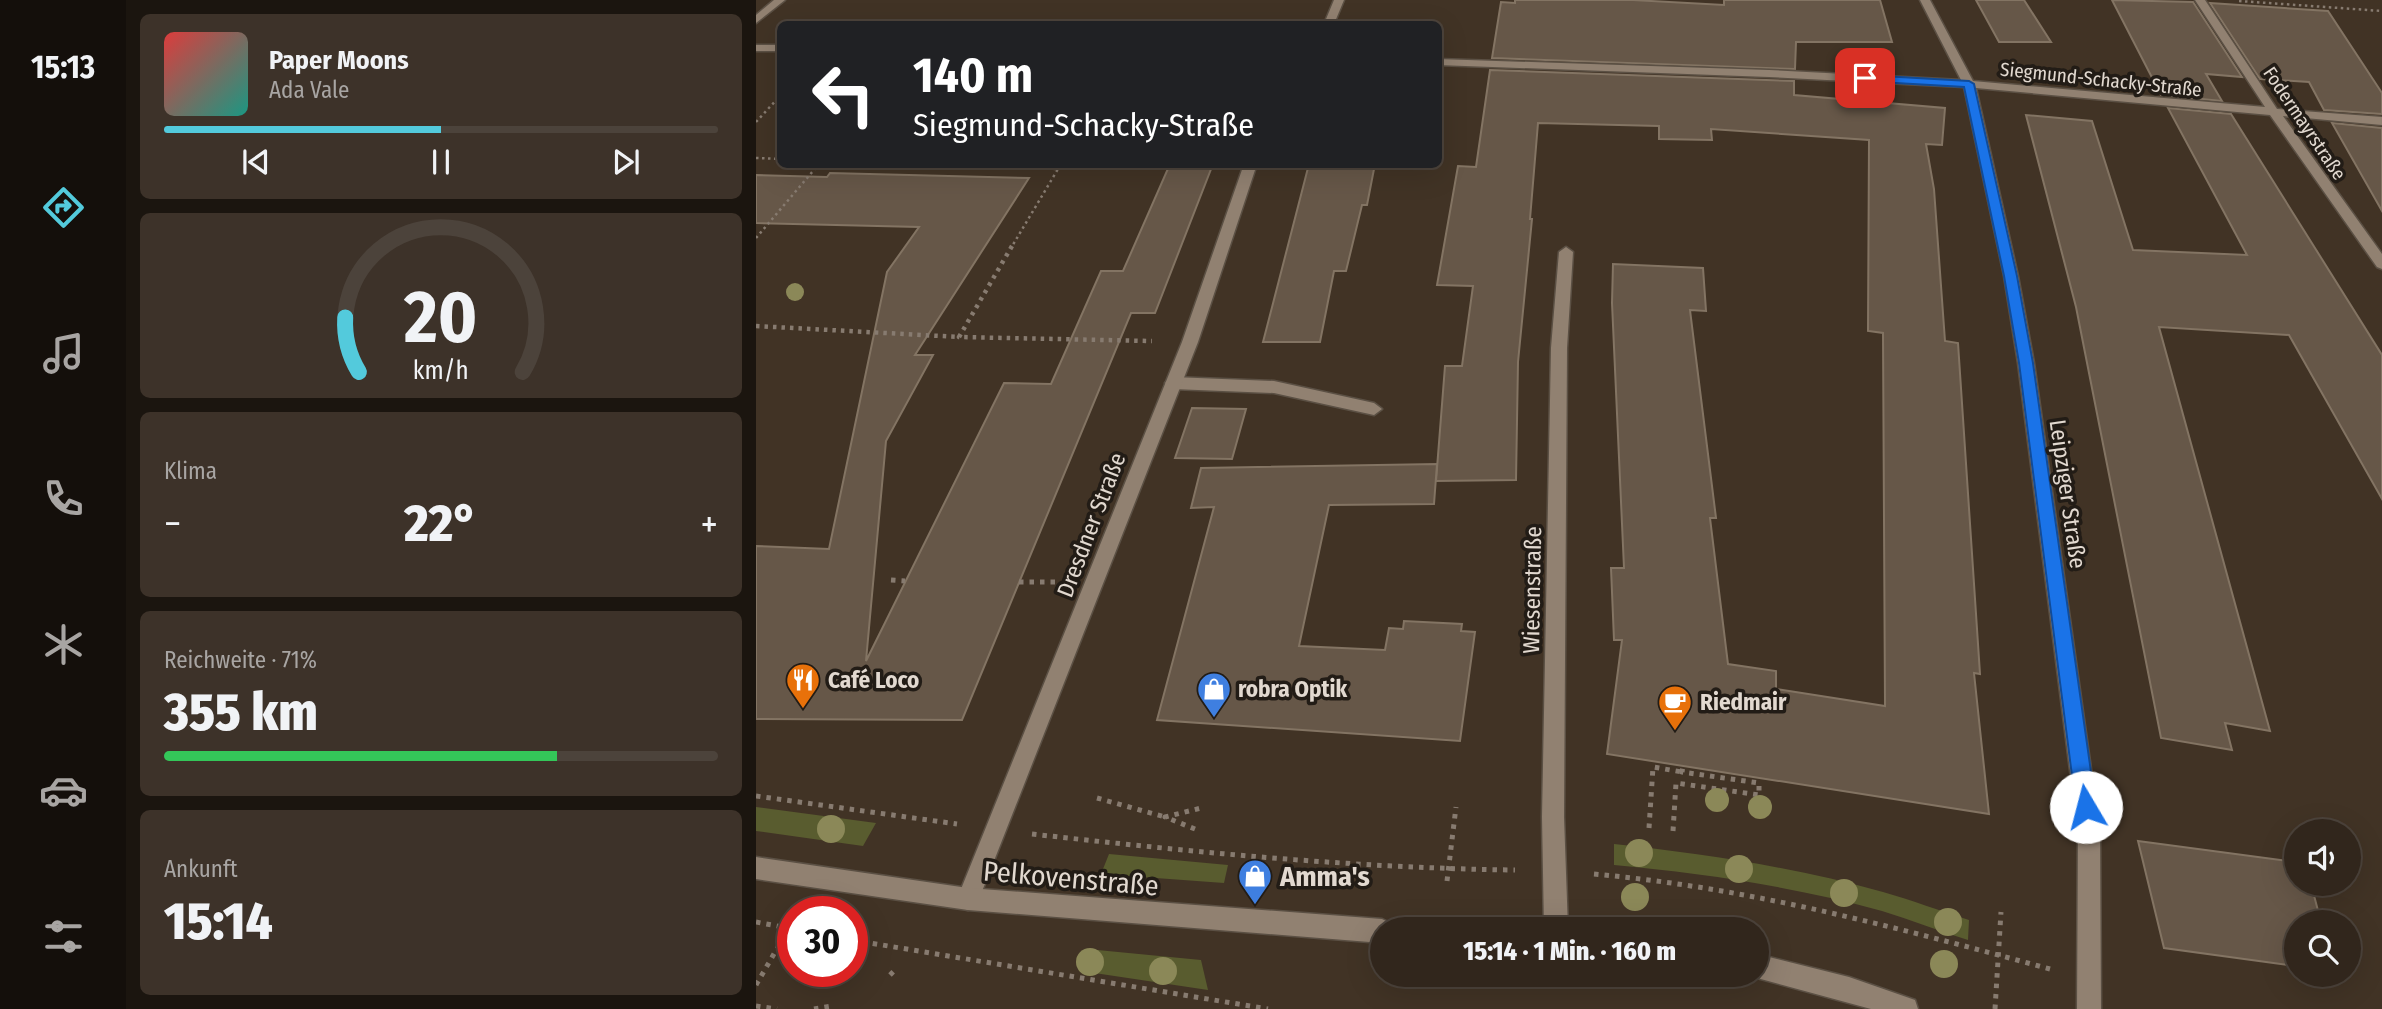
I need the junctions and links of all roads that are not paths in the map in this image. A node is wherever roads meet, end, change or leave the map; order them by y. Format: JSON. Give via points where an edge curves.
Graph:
{"nodes":[{"id":1,"x":780,"y":0,"type":"edge"},
{"id":2,"x":1339,"y":0,"type":"edge"},
{"id":3,"x":1925,"y":0,"type":"edge"},
{"id":4,"x":2200,"y":0,"type":"edge"},
{"id":5,"x":756,"y":20,"type":"edge"},
{"id":6,"x":1330,"y":21,"type":"edge"},
{"id":7,"x":756,"y":48,"type":"edge"},
{"id":8,"x":777,"y":48,"type":"edge"},
{"id":9,"x":1442,"y":62,"type":"edge"},
{"id":10,"x":1969,"y":84,"type":"junction"},
{"id":11,"x":2274,"y":114,"type":"junction"},
{"id":12,"x":2382,"y":121,"type":"edge"},
{"id":13,"x":1250,"y":168,"type":"edge"},
{"id":14,"x":1566,"y":252,"type":"dead end"},
{"id":15,"x":2382,"y":264,"type":"edge"},
{"id":16,"x":1174,"y":383,"type":"junction"},
{"id":17,"x":1374,"y":409,"type":"dead end"},
{"id":18,"x":756,"y":869,"type":"edge"},
{"id":19,"x":968,"y":899,"type":"junction"},
{"id":20,"x":1556,"y":917,"type":"edge"},
{"id":21,"x":1370,"y":930,"type":"edge"},
{"id":22,"x":1769,"y":969,"type":"edge"},
{"id":23,"x":1906,"y":1009,"type":"edge"},
{"id":24,"x":2089,"y":1009,"type":"edge"}],
"edges":[{"from":1,"to":5,"type":"street"},
{"from":2,"to":6,"type":"street"},
{"from":3,"to":10,"type":"street","name":"Leipziger Straße"},
{"from":4,"to":11,"type":"street","name":"Fodermayrstraße"},
{"from":7,"to":8,"type":"street"},
{"from":9,"to":10,"type":"street","name":"Siegmund-Schacky-Straße"},
{"from":10,"to":11,"type":"street","name":"Siegmund-Schacky-Straße"},
{"from":10,"to":24,"type":"street","name":"Leipziger Straße","via":[[2026,363],[2088,820]]},
{"from":11,"to":12,"type":"street","name":"Siegmund-Schacky-Straße"},
{"from":11,"to":15,"type":"street","name":"Fodermayrstraße"},
{"from":13,"to":16,"type":"street","name":"Dresdner Straße"},
{"from":14,"to":20,"type":"street","name":"Wiesenstraße","via":[[1559,348]]},
{"from":16,"to":17,"type":"street","via":[[1274,387]]},
{"from":16,"to":19,"type":"street","name":"Dresdner Straße"},
{"from":18,"to":19,"type":"street","name":"Pelkovenstraße"},
{"from":19,"to":21,"type":"street","name":"Pelkovenstraße"},
{"from":22,"to":23,"type":"street"}]}
